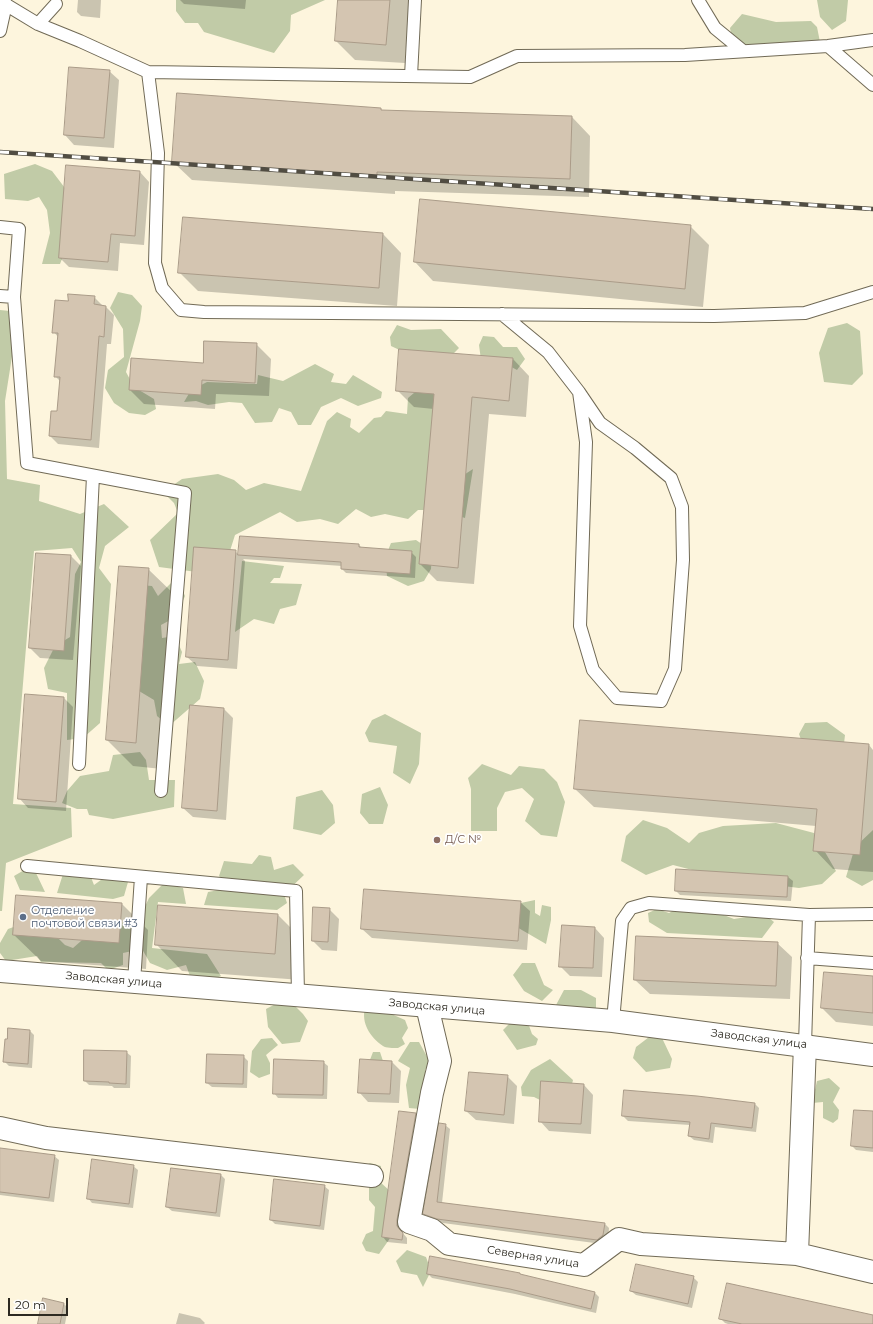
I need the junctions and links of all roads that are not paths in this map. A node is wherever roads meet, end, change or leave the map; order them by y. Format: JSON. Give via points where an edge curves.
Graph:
{"nodes":[{"id":1,"x":415,"y":0,"type":"edge"},
{"id":2,"x":698,"y":0,"type":"edge"},
{"id":3,"x":3,"y":3,"type":"edge"},
{"id":4,"x":56,"y":4,"type":"dead end"},
{"id":5,"x":38,"y":24,"type":"junction"},
{"id":6,"x":0,"y":31,"type":"edge"},
{"id":7,"x":873,"y":40,"type":"edge"},
{"id":8,"x":828,"y":46,"type":"junction"},
{"id":9,"x":742,"y":51,"type":"junction"},
{"id":10,"x":148,"y":72,"type":"junction"},
{"id":11,"x":411,"y":76,"type":"junction"},
{"id":12,"x":873,"y":85,"type":"edge"},
{"id":13,"x":0,"y":227,"type":"edge"},
{"id":14,"x":873,"y":292,"type":"edge"},
{"id":15,"x":0,"y":296,"type":"edge"},
{"id":16,"x":14,"y":297,"type":"junction"},
{"id":17,"x":502,"y":314,"type":"junction"},
{"id":18,"x":579,"y":392,"type":"junction"},
{"id":19,"x":93,"y":476,"type":"junction"},
{"id":20,"x":78,"y":764,"type":"dead end"},
{"id":21,"x":161,"y":791,"type":"dead end"},
{"id":22,"x":27,"y":866,"type":"dead end"},
{"id":23,"x":141,"y":877,"type":"junction"},
{"id":24,"x":873,"y":914,"type":"edge"},
{"id":25,"x":809,"y":915,"type":"junction"},
{"id":26,"x":808,"y":958,"type":"junction"},
{"id":27,"x":873,"y":963,"type":"edge"},
{"id":28,"x":0,"y":971,"type":"edge"},
{"id":29,"x":134,"y":982,"type":"junction"},
{"id":30,"x":298,"y":995,"type":"junction"},
{"id":31,"x":427,"y":1006,"type":"junction"},
{"id":32,"x":613,"y":1021,"type":"junction"},
{"id":33,"x":805,"y":1045,"type":"junction"},
{"id":34,"x":873,"y":1054,"type":"edge"},
{"id":35,"x":0,"y":1128,"type":"edge"},
{"id":36,"x":372,"y":1176,"type":"dead end"},
{"id":37,"x":797,"y":1254,"type":"junction"},
{"id":38,"x":873,"y":1272,"type":"edge"}],
"edges":[{"from":1,"to":11,"type":"lane"},
{"from":2,"to":9,"type":"lane","via":[[715,28]]},
{"from":3,"to":5,"type":"lane"},
{"from":3,"to":6,"type":"lane"},
{"from":4,"to":5,"type":"lane"},
{"from":5,"to":10,"type":"lane"},
{"from":7,"to":8,"type":"lane"},
{"from":8,"to":9,"type":"lane"},
{"from":8,"to":12,"type":"lane"},
{"from":9,"to":11,"type":"lane","via":[[685,55],[517,56],[470,77]]},
{"from":10,"to":11,"type":"lane"},
{"from":10,"to":17,"type":"lane","via":[[158,153],[155,263],[162,288],[181,310]]},
{"from":13,"to":16,"type":"lane","via":[[19,228]]},
{"from":14,"to":17,"type":"lane","via":[[805,313],[714,316]]},
{"from":15,"to":16,"type":"lane"},
{"from":16,"to":19,"type":"lane","via":[[27,463]]},
{"from":17,"to":18,"type":"lane","via":[[548,352]]},
{"from":18,"to":18,"type":"lane","via":[[586,442],[580,626],[593,670],[617,698],[661,701],[675,669],[683,560],[682,507],[671,478],[600,423]]},
{"from":19,"to":20,"type":"lane"},
{"from":19,"to":21,"type":"lane","via":[[185,493]]},
{"from":22,"to":23,"type":"lane"},
{"from":23,"to":29,"type":"lane"},
{"from":23,"to":30,"type":"lane","via":[[296,891]]},
{"from":24,"to":25,"type":"lane"},
{"from":25,"to":26,"type":"lane"},
{"from":25,"to":32,"type":"lane","via":[[649,902],[631,908],[622,921]]},
{"from":26,"to":27,"type":"lane"},
{"from":26,"to":33,"type":"lane"},
{"from":28,"to":29,"type":"street","name":"Заводская улица"},
{"from":29,"to":30,"type":"street","name":"Заводская улица"},
{"from":30,"to":31,"type":"street","name":"Заводская улица"},
{"from":31,"to":32,"type":"street","name":"Заводская улица"},
{"from":31,"to":37,"type":"street","name":"Северная улица","via":[[440,1061],[409,1222],[432,1230],[449,1244],[584,1265],[618,1239],[641,1244]]},
{"from":32,"to":33,"type":"street","name":"Заводская улица"},
{"from":33,"to":34,"type":"street","name":"Заводская улица"},
{"from":33,"to":37,"type":"street"},
{"from":35,"to":36,"type":"street","via":[[46,1138]]},
{"from":37,"to":38,"type":"street","name":"Северная улица"}]}
